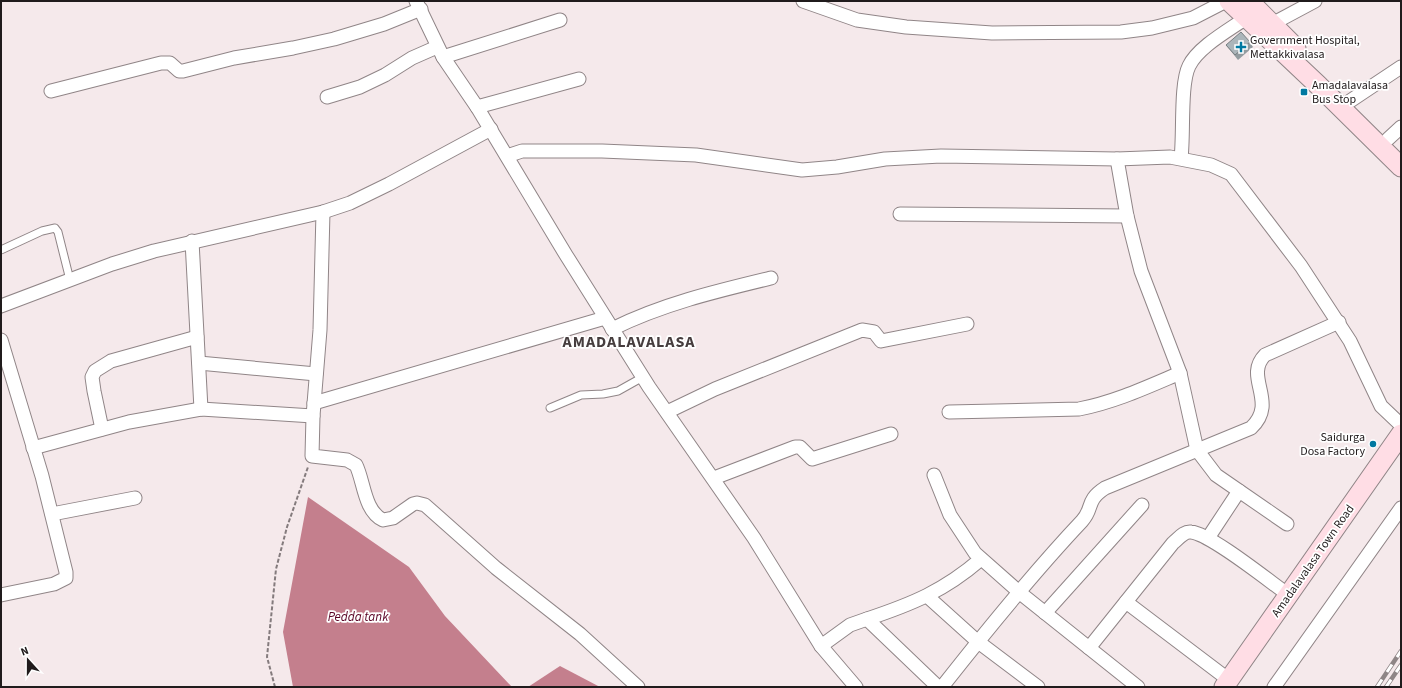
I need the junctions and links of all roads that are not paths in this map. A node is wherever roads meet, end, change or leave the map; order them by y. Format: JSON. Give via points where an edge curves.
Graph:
{"nodes":[{"id":1,"x":803,"y":1,"type":"edge"},
{"id":2,"x":1226,"y":1,"type":"edge"},
{"id":3,"x":1229,"y":1,"type":"edge"},
{"id":4,"x":1315,"y":1,"type":"edge"},
{"id":5,"x":418,"y":5,"type":"edge"},
{"id":6,"x":1247,"y":9,"type":"edge"},
{"id":7,"x":560,"y":20,"type":"dead end"},
{"id":8,"x":1272,"y":24,"type":"junction"},
{"id":9,"x":440,"y":52,"type":"junction"},
{"id":10,"x":1401,"y":67,"type":"edge"},
{"id":11,"x":579,"y":79,"type":"dead end"},
{"id":12,"x":51,"y":90,"type":"dead end"},
{"id":13,"x":327,"y":97,"type":"dead end"},
{"id":14,"x":1350,"y":101,"type":"junction"},
{"id":15,"x":477,"y":107,"type":"junction"},
{"id":16,"x":491,"y":129,"type":"junction"},
{"id":17,"x":1394,"y":133,"type":"edge"},
{"id":18,"x":1401,"y":152,"type":"edge"},
{"id":19,"x":507,"y":156,"type":"junction"},
{"id":20,"x":1181,"y":158,"type":"junction"},
{"id":21,"x":1117,"y":159,"type":"junction"},
{"id":22,"x":1401,"y":167,"type":"edge"},
{"id":23,"x":323,"y":212,"type":"junction"},
{"id":24,"x":900,"y":214,"type":"dead end"},
{"id":25,"x":1127,"y":216,"type":"junction"},
{"id":26,"x":192,"y":241,"type":"junction"},
{"id":27,"x":1,"y":250,"type":"edge"},
{"id":28,"x":771,"y":278,"type":"dead end"},
{"id":29,"x":70,"y":280,"type":"junction"},
{"id":30,"x":1,"y":306,"type":"edge"},
{"id":31,"x":1339,"y":322,"type":"junction"},
{"id":32,"x":609,"y":323,"type":"junction"},
{"id":33,"x":968,"y":324,"type":"dead end"},
{"id":34,"x":197,"y":337,"type":"junction"},
{"id":35,"x":1,"y":340,"type":"edge"},
{"id":36,"x":199,"y":363,"type":"junction"},
{"id":37,"x":1180,"y":373,"type":"junction"},
{"id":38,"x":316,"y":374,"type":"junction"},
{"id":39,"x":643,"y":377,"type":"junction"},
{"id":40,"x":550,"y":408,"type":"dead end"},
{"id":41,"x":201,"y":409,"type":"junction"},
{"id":42,"x":313,"y":410,"type":"junction"},
{"id":43,"x":668,"y":412,"type":"junction"},
{"id":44,"x":949,"y":412,"type":"dead end"},
{"id":45,"x":1401,"y":425,"type":"edge"},
{"id":46,"x":102,"y":429,"type":"junction"},
{"id":47,"x":891,"y":434,"type":"dead end"},
{"id":48,"x":1401,"y":434,"type":"edge"},
{"id":49,"x":33,"y":448,"type":"junction"},
{"id":50,"x":1197,"y":450,"type":"junction"},
{"id":51,"x":1401,"y":454,"type":"edge"},
{"id":52,"x":934,"y":475,"type":"dead end"},
{"id":53,"x":714,"y":478,"type":"junction"},
{"id":54,"x":1239,"y":491,"type":"junction"},
{"id":55,"x":135,"y":498,"type":"dead end"},
{"id":56,"x":1142,"y":505,"type":"dead end"},
{"id":57,"x":1401,"y":508,"type":"edge"},
{"id":58,"x":52,"y":514,"type":"junction"},
{"id":59,"x":1287,"y":524,"type":"dead end"},
{"id":60,"x":1208,"y":538,"type":"junction"},
{"id":61,"x":981,"y":559,"type":"junction"},
{"id":62,"x":1019,"y":592,"type":"junction"},
{"id":63,"x":1,"y":595,"type":"edge"},
{"id":64,"x":927,"y":596,"type":"junction"},
{"id":65,"x":1290,"y":596,"type":"junction"},
{"id":66,"x":1126,"y":602,"type":"junction"},
{"id":67,"x":1045,"y":613,"type":"junction"},
{"id":68,"x":867,"y":619,"type":"junction"},
{"id":69,"x":977,"y":641,"type":"junction"},
{"id":70,"x":821,"y":646,"type":"junction"},
{"id":71,"x":1089,"y":648,"type":"junction"},
{"id":72,"x":1230,"y":685,"type":"edge"},
{"id":73,"x":638,"y":687,"type":"edge"},
{"id":74,"x":856,"y":687,"type":"edge"},
{"id":75,"x":938,"y":687,"type":"edge"},
{"id":76,"x":942,"y":687,"type":"edge"},
{"id":77,"x":1038,"y":687,"type":"edge"},
{"id":78,"x":1138,"y":687,"type":"edge"},
{"id":79,"x":1274,"y":687,"type":"edge"}],
"edges":[{"from":1,"to":2,"type":"street","via":[[857,20],[906,27],[1000,33],[1121,32],[1152,28],[1193,18]]},
{"from":3,"to":6,"type":"main road"},
{"from":4,"to":8,"type":"street"},
{"from":5,"to":9,"type":"street"},
{"from":5,"to":12,"type":"street","via":[[384,24],[334,39],[234,58],[183,72],[170,63],[161,62]]},
{"from":6,"to":8,"type":"main road"},
{"from":6,"to":20,"type":"street","via":[[1201,50],[1189,66],[1184,89]]},
{"from":6,"to":22,"type":"main road","via":[[1319,86]]},
{"from":7,"to":9,"type":"street"},
{"from":8,"to":14,"type":"main road"},
{"from":9,"to":13,"type":"street","via":[[412,58],[360,87]]},
{"from":9,"to":15,"type":"street"},
{"from":10,"to":14,"type":"street"},
{"from":11,"to":15,"type":"street"},
{"from":14,"to":17,"type":"main road"},
{"from":15,"to":16,"type":"street"},
{"from":16,"to":19,"type":"street"},
{"from":16,"to":23,"type":"street","via":[[350,203]]},
{"from":17,"to":18,"type":"main road"},
{"from":19,"to":21,"type":"street","via":[[522,151],[602,150],[696,155],[802,170],[885,159],[941,156]]},
{"from":19,"to":32,"type":"street"},
{"from":20,"to":21,"type":"street"},
{"from":20,"to":31,"type":"street","via":[[1211,165],[1231,174],[1301,266]]},
{"from":21,"to":25,"type":"street"},
{"from":23,"to":26,"type":"street"},
{"from":23,"to":38,"type":"street","via":[[320,330]]},
{"from":24,"to":25,"type":"street"},
{"from":25,"to":37,"type":"street","via":[[1141,271]]},
{"from":26,"to":29,"type":"street","via":[[112,264]]},
{"from":26,"to":34,"type":"street"},
{"from":27,"to":29,"type":"lane","via":[[42,231],[55,228]]},
{"from":28,"to":32,"type":"street","via":[[727,288]]},
{"from":29,"to":30,"type":"street"},
{"from":31,"to":45,"type":"street","via":[[1381,406]]},
{"from":31,"to":50,"type":"street","via":[[1265,355],[1257,366],[1263,398],[1257,423],[1251,428]]},
{"from":32,"to":39,"type":"street"},
{"from":32,"to":42,"type":"street"},
{"from":33,"to":43,"type":"street","via":[[881,341],[874,332],[862,330],[715,389]]},
{"from":34,"to":36,"type":"street"},
{"from":34,"to":46,"type":"street","via":[[111,361],[95,371],[92,377]]},
{"from":35,"to":49,"type":"street"},
{"from":36,"to":38,"type":"street"},
{"from":36,"to":41,"type":"street"},
{"from":37,"to":44,"type":"street","via":[[1129,395],[1097,405],[1079,408]]},
{"from":37,"to":50,"type":"street"},
{"from":38,"to":42,"type":"street"},
{"from":39,"to":40,"type":"lane","via":[[618,390],[582,395]]},
{"from":39,"to":43,"type":"street"},
{"from":41,"to":42,"type":"street"},
{"from":41,"to":46,"type":"street"},
{"from":42,"to":73,"type":"street","via":[[312,456],[347,460],[356,465],[375,515],[383,520],[393,518],[417,503],[425,505],[496,568],[580,634]]},
{"from":43,"to":53,"type":"street"},
{"from":46,"to":49,"type":"street"},
{"from":47,"to":53,"type":"street","via":[[812,459],[800,446],[795,447]]},
{"from":48,"to":65,"type":"main road","name":"Amadalavalasa Town Road"},
{"from":49,"to":58,"type":"street"},
{"from":50,"to":54,"type":"street","via":[[1216,475]]},
{"from":50,"to":62,"type":"street","via":[[1095,494],[1083,520]]},
{"from":51,"to":72,"type":"main road","name":"Amadalavalasa Town Road"},
{"from":52,"to":61,"type":"street","via":[[960,533]]},
{"from":53,"to":70,"type":"street"},
{"from":54,"to":59,"type":"street"},
{"from":54,"to":60,"type":"street"},
{"from":55,"to":58,"type":"street"},
{"from":56,"to":67,"type":"street"},
{"from":57,"to":79,"type":"street"},
{"from":58,"to":63,"type":"street","via":[[66,578],[54,584]]},
{"from":60,"to":65,"type":"street"},
{"from":60,"to":66,"type":"street","via":[[1191,532],[1183,534]]},
{"from":61,"to":62,"type":"street"},
{"from":61,"to":64,"type":"street"},
{"from":62,"to":67,"type":"street"},
{"from":62,"to":69,"type":"street"},
{"from":64,"to":68,"type":"street"},
{"from":64,"to":69,"type":"street"},
{"from":65,"to":72,"type":"main road","name":"Amadalavalasa Town Road"},
{"from":66,"to":71,"type":"street"},
{"from":66,"to":72,"type":"street"},
{"from":67,"to":71,"type":"street"},
{"from":68,"to":70,"type":"street","via":[[850,625]]},
{"from":68,"to":75,"type":"street"},
{"from":69,"to":76,"type":"street"},
{"from":69,"to":77,"type":"street"},
{"from":70,"to":74,"type":"street"},
{"from":71,"to":78,"type":"street"}]}
